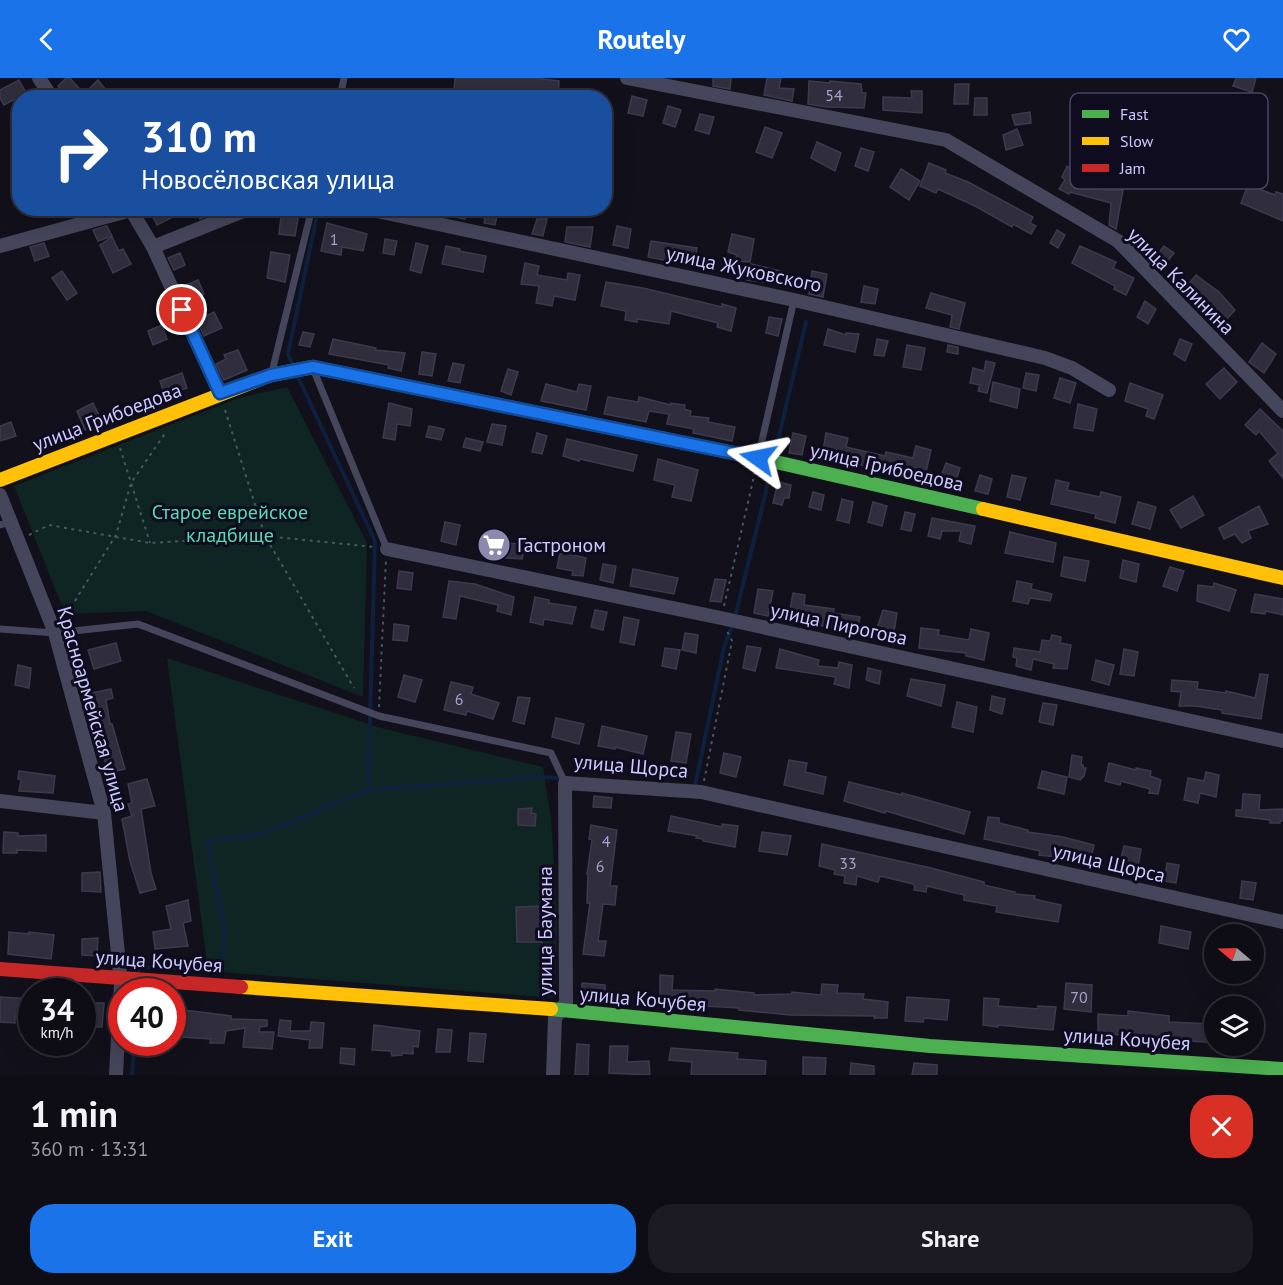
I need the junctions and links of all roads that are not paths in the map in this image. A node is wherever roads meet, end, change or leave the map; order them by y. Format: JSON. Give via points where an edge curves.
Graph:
{"nodes":[{"id":1,"x":627,"y":78,"type":"edge"},
{"id":2,"x":105,"y":216,"type":"edge"},
{"id":3,"x":134,"y":216,"type":"edge"},
{"id":4,"x":231,"y":216,"type":"edge"},
{"id":5,"x":310,"y":216,"type":"edge"},
{"id":6,"x":400,"y":216,"type":"edge"},
{"id":7,"x":0,"y":246,"type":"edge"},
{"id":8,"x":153,"y":247,"type":"junction"},
{"id":9,"x":794,"y":300,"type":"junction"},
{"id":10,"x":313,"y":367,"type":"junction"},
{"id":11,"x":271,"y":375,"type":"junction"},
{"id":12,"x":1109,"y":390,"type":"dead end"},
{"id":13,"x":220,"y":393,"type":"junction"},
{"id":14,"x":1283,"y":411,"type":"edge"},
{"id":15,"x":758,"y":458,"type":"junction"},
{"id":16,"x":0,"y":480,"type":"edge"},
{"id":17,"x":0,"y":495,"type":"edge"},
{"id":18,"x":5,"y":523,"type":"edge"},
{"id":19,"x":387,"y":549,"type":"joint"},
{"id":20,"x":1283,"y":578,"type":"edge"},
{"id":21,"x":0,"y":629,"type":"edge"},
{"id":22,"x":55,"y":633,"type":"junction"},
{"id":23,"x":1283,"y":741,"type":"edge"},
{"id":24,"x":565,"y":783,"type":"junction"},
{"id":25,"x":0,"y":801,"type":"edge"},
{"id":26,"x":104,"y":813,"type":"junction"},
{"id":27,"x":1283,"y":922,"type":"edge"},
{"id":28,"x":0,"y":969,"type":"edge"},
{"id":29,"x":121,"y":977,"type":"junction"},
{"id":30,"x":560,"y":1010,"type":"junction"},
{"id":31,"x":1283,"y":1069,"type":"edge"},
{"id":32,"x":116,"y":1075,"type":"edge"},
{"id":33,"x":553,"y":1075,"type":"edge"}],
"edges":[{"from":1,"to":14,"type":"street","name":"улица Калинина","via":[[946,140],[1118,241]]},
{"from":2,"to":7,"type":"street"},
{"from":3,"to":8,"type":"street"},
{"from":4,"to":8,"type":"street"},
{"from":5,"to":11,"type":"lane"},
{"from":6,"to":9,"type":"street","name":"улица Жуковского"},
{"from":8,"to":13,"type":"street"},
{"from":9,"to":12,"type":"street","name":"улица Жуковского","via":[[1045,358],[1072,368]]},
{"from":9,"to":15,"type":"lane"},
{"from":10,"to":11,"type":"street","name":"улица Грибоедова"},
{"from":10,"to":15,"type":"street","name":"улица Грибоедова"},
{"from":10,"to":19,"type":"lane"},
{"from":11,"to":13,"type":"street","name":"улица Грибоедова"},
{"from":13,"to":16,"type":"street","name":"улица Грибоедова"},
{"from":15,"to":20,"type":"street","name":"улица Грибоедова"},
{"from":17,"to":18,"type":"street","name":"Красноармейская улица"},
{"from":18,"to":22,"type":"street","name":"Красноармейская улица","via":[[18,541]]},
{"from":19,"to":23,"type":"street","name":"улица Пирогова"},
{"from":21,"to":22,"type":"lane","name":"улица Щорса"},
{"from":22,"to":24,"type":"lane","name":"улица Щорса","via":[[138,624],[379,716],[551,753]]},
{"from":22,"to":26,"type":"street","name":"Красноармейская улица"},
{"from":24,"to":27,"type":"street","name":"улица Щорса","via":[[701,792]]},
{"from":24,"to":30,"type":"street","name":"улица Баумана","via":[[566,1003]]},
{"from":25,"to":26,"type":"street"},
{"from":26,"to":29,"type":"street","name":"Красноармейская улица"},
{"from":28,"to":29,"type":"street","name":"улица Кочубея"},
{"from":29,"to":30,"type":"street","name":"улица Кочубея"},
{"from":29,"to":32,"type":"street","name":"Красноармейская улица"},
{"from":30,"to":31,"type":"street","name":"улица Кочубея","via":[[930,1046]]},
{"from":30,"to":33,"type":"street","name":"улица Баумана","via":[[555,1018]]}]}
